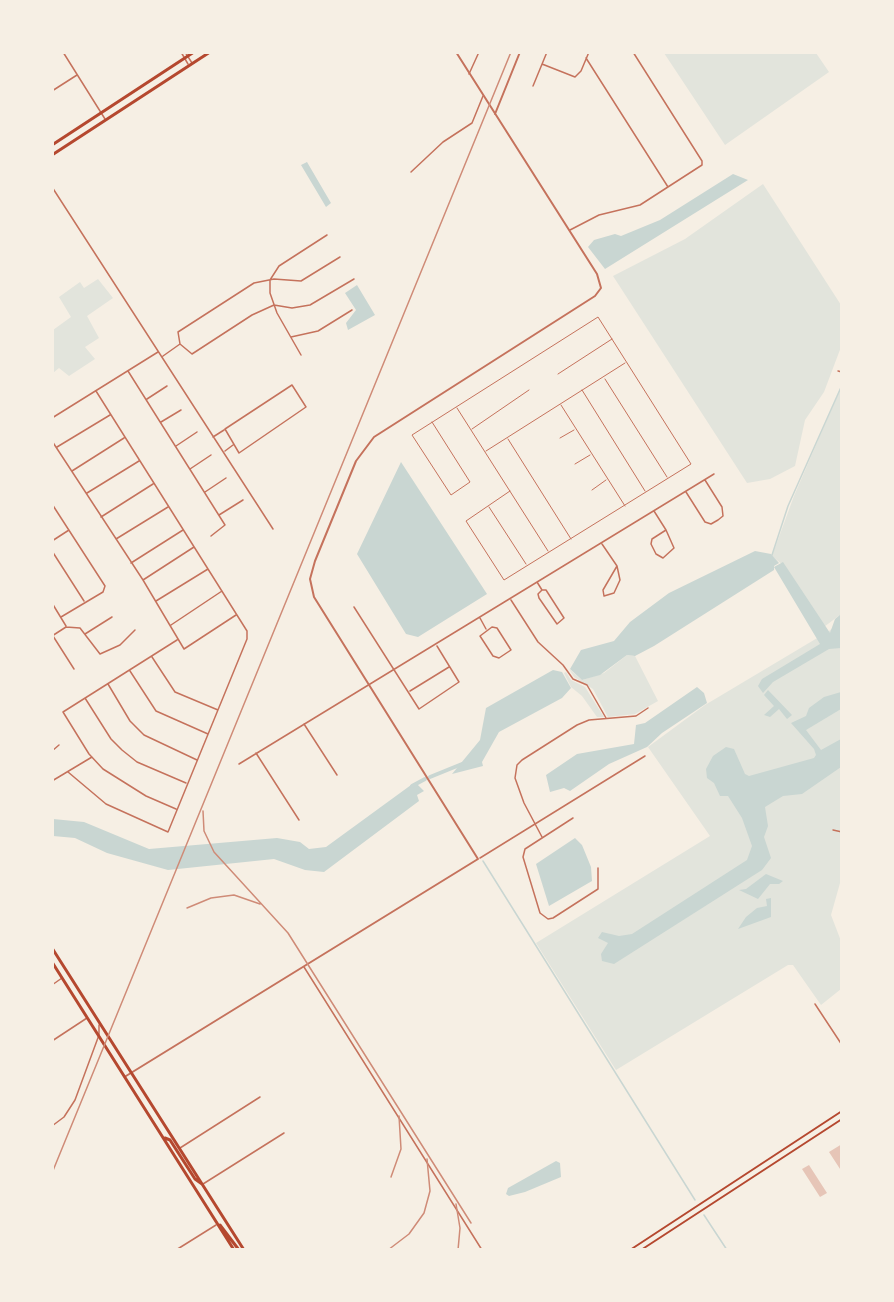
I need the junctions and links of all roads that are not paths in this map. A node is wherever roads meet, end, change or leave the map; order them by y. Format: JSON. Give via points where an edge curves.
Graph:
{"nodes":[{"id":1,"x":63,"y":52,"type":"edge"},
{"id":2,"x":181,"y":52,"type":"edge"},
{"id":3,"x":185,"y":52,"type":"edge"},
{"id":4,"x":194,"y":52,"type":"edge"},
{"id":5,"x":210,"y":52,"type":"edge"},
{"id":6,"x":456,"y":52,"type":"edge"},
{"id":7,"x":479,"y":52,"type":"edge"},
{"id":8,"x":520,"y":52,"type":"edge"},
{"id":9,"x":546,"y":52,"type":"edge"},
{"id":10,"x":589,"y":52,"type":"edge"},
{"id":11,"x":633,"y":52,"type":"edge"},
{"id":12,"x":186,"y":58,"type":"junction"},
{"id":13,"x":586,"y":58,"type":"junction"},
{"id":14,"x":542,"y":64,"type":"junction"},
{"id":15,"x":191,"y":65,"type":"junction"},
{"id":16,"x":470,"y":74,"type":"junction"},
{"id":17,"x":78,"y":75,"type":"junction"},
{"id":18,"x":533,"y":86,"type":"dead end"},
{"id":19,"x":52,"y":91,"type":"edge"},
{"id":20,"x":483,"y":95,"type":"junction"},
{"id":21,"x":101,"y":113,"type":"junction"},
{"id":22,"x":495,"y":115,"type":"junction"},
{"id":23,"x":105,"y":119,"type":"junction"},
{"id":24,"x":52,"y":145,"type":"edge"},
{"id":25,"x":52,"y":154,"type":"edge"},
{"id":26,"x":411,"y":172,"type":"dead end"},
{"id":27,"x":52,"y":187,"type":"edge"},
{"id":28,"x":669,"y":188,"type":"junction"},
{"id":29,"x":569,"y":230,"type":"junction"},
{"id":30,"x":327,"y":235,"type":"dead end"},
{"id":31,"x":340,"y":257,"type":"dead end"},
{"id":32,"x":354,"y":279,"type":"dead end"},
{"id":33,"x":270,"y":280,"type":"junction"},
{"id":34,"x":274,"y":305,"type":"junction"},
{"id":35,"x":352,"y":310,"type":"dead end"},
{"id":36,"x":290,"y":337,"type":"junction"},
{"id":37,"x":612,"y":339,"type":"junction"},
{"id":38,"x":180,"y":344,"type":"junction"},
{"id":39,"x":159,"y":352,"type":"junction"},
{"id":40,"x":301,"y":355,"type":"dead end"},
{"id":41,"x":162,"y":357,"type":"junction"},
{"id":42,"x":627,"y":362,"type":"junction"},
{"id":43,"x":128,"y":371,"type":"junction"},
{"id":44,"x":837,"y":371,"type":"dead end"},
{"id":45,"x":842,"y":372,"type":"edge"},
{"id":46,"x":558,"y":374,"type":"dead end"},
{"id":47,"x":603,"y":378,"type":"junction"},
{"id":48,"x":167,"y":387,"type":"dead end"},
{"id":49,"x":529,"y":390,"type":"dead end"},
{"id":50,"x":582,"y":390,"type":"junction"},
{"id":51,"x":96,"y":391,"type":"junction"},
{"id":52,"x":146,"y":399,"type":"junction"},
{"id":53,"x":560,"y":404,"type":"junction"},
{"id":54,"x":456,"y":407,"type":"junction"},
{"id":55,"x":181,"y":410,"type":"dead end"},
{"id":56,"x":111,"y":414,"type":"junction"},
{"id":57,"x":52,"y":418,"type":"edge"},
{"id":58,"x":160,"y":422,"type":"junction"},
{"id":59,"x":432,"y":422,"type":"junction"},
{"id":60,"x":225,"y":429,"type":"junction"},
{"id":61,"x":575,"y":429,"type":"junction"},
{"id":62,"x":470,"y":430,"type":"junction"},
{"id":63,"x":196,"y":432,"type":"dead end"},
{"id":64,"x":125,"y":437,"type":"junction"},
{"id":65,"x":213,"y":437,"type":"junction"},
{"id":66,"x":507,"y":437,"type":"junction"},
{"id":67,"x":560,"y":438,"type":"dead end"},
{"id":68,"x":52,"y":441,"type":"edge"},
{"id":69,"x":234,"y":445,"type":"junction"},
{"id":70,"x":175,"y":446,"type":"junction"},
{"id":71,"x":57,"y":448,"type":"junction"},
{"id":72,"x":223,"y":452,"type":"junction"},
{"id":73,"x":484,"y":452,"type":"junction"},
{"id":74,"x":591,"y":454,"type":"junction"},
{"id":75,"x":211,"y":455,"type":"dead end"},
{"id":76,"x":140,"y":460,"type":"junction"},
{"id":77,"x":575,"y":464,"type":"dead end"},
{"id":78,"x":190,"y":469,"type":"junction"},
{"id":79,"x":72,"y":471,"type":"junction"},
{"id":80,"x":714,"y":474,"type":"dead end"},
{"id":81,"x":226,"y":478,"type":"dead end"},
{"id":82,"x":608,"y":479,"type":"junction"},
{"id":83,"x":668,"y":479,"type":"junction"},
{"id":84,"x":705,"y":479,"type":"junction"},
{"id":85,"x":154,"y":483,"type":"junction"},
{"id":86,"x":592,"y":490,"type":"dead end"},
{"id":87,"x":510,"y":491,"type":"junction"},
{"id":88,"x":685,"y":491,"type":"junction"},
{"id":89,"x":204,"y":492,"type":"junction"},
{"id":90,"x":646,"y":493,"type":"junction"},
{"id":91,"x":86,"y":494,"type":"junction"},
{"id":92,"x":243,"y":500,"type":"dead end"},
{"id":93,"x":52,"y":504,"type":"edge"},
{"id":94,"x":169,"y":506,"type":"junction"},
{"id":95,"x":488,"y":506,"type":"junction"},
{"id":96,"x":625,"y":506,"type":"junction"},
{"id":97,"x":54,"y":508,"type":"edge"},
{"id":98,"x":654,"y":511,"type":"junction"},
{"id":99,"x":218,"y":515,"type":"junction"},
{"id":100,"x":101,"y":517,"type":"junction"},
{"id":101,"x":183,"y":529,"type":"junction"},
{"id":102,"x":273,"y":529,"type":"dead end"},
{"id":103,"x":69,"y":530,"type":"junction"},
{"id":104,"x":666,"y":530,"type":"junction"},
{"id":105,"x":211,"y":536,"type":"dead end"},
{"id":106,"x":571,"y":539,"type":"junction"},
{"id":107,"x":52,"y":540,"type":"edge"},
{"id":108,"x":115,"y":540,"type":"junction"},
{"id":109,"x":602,"y":543,"type":"junction"},
{"id":110,"x":195,"y":547,"type":"junction"},
{"id":111,"x":52,"y":551,"type":"edge"},
{"id":112,"x":549,"y":553,"type":"junction"},
{"id":113,"x":130,"y":563,"type":"junction"},
{"id":114,"x":527,"y":566,"type":"junction"},
{"id":115,"x":617,"y":566,"type":"junction"},
{"id":116,"x":208,"y":568,"type":"junction"},
{"id":117,"x":143,"y":580,"type":"junction"},
{"id":118,"x":537,"y":582,"type":"junction"},
{"id":119,"x":222,"y":590,"type":"junction"},
{"id":120,"x":542,"y":590,"type":"junction"},
{"id":121,"x":510,"y":599,"type":"junction"},
{"id":122,"x":155,"y":601,"type":"junction"},
{"id":123,"x":85,"y":602,"type":"junction"},
{"id":124,"x":53,"y":604,"type":"edge"},
{"id":125,"x":354,"y":607,"type":"dead end"},
{"id":126,"x":237,"y":614,"type":"junction"},
{"id":127,"x":61,"y":617,"type":"junction"},
{"id":128,"x":112,"y":617,"type":"dead end"},
{"id":129,"x":480,"y":617,"type":"junction"},
{"id":130,"x":170,"y":625,"type":"junction"},
{"id":131,"x":66,"y":627,"type":"junction"},
{"id":132,"x":486,"y":629,"type":"junction"},
{"id":133,"x":135,"y":630,"type":"dead end"},
{"id":134,"x":84,"y":635,"type":"junction"},
{"id":135,"x":53,"y":636,"type":"edge"},
{"id":136,"x":178,"y":639,"type":"junction"},
{"id":137,"x":436,"y":645,"type":"junction"},
{"id":138,"x":152,"y":656,"type":"junction"},
{"id":139,"x":450,"y":666,"type":"junction"},
{"id":140,"x":74,"y":669,"type":"dead end"},
{"id":141,"x":130,"y":670,"type":"junction"},
{"id":142,"x":395,"y":670,"type":"junction"},
{"id":143,"x":108,"y":684,"type":"junction"},
{"id":144,"x":370,"y":685,"type":"junction"},
{"id":145,"x":409,"y":692,"type":"junction"},
{"id":146,"x":85,"y":698,"type":"junction"},
{"id":147,"x":648,"y":708,"type":"dead end"},
{"id":148,"x":218,"y":710,"type":"junction"},
{"id":149,"x":607,"y":718,"type":"junction"},
{"id":150,"x":304,"y":723,"type":"junction"},
{"id":151,"x":208,"y":734,"type":"junction"},
{"id":152,"x":59,"y":745,"type":"dead end"},
{"id":153,"x":52,"y":751,"type":"edge"},
{"id":154,"x":256,"y":753,"type":"junction"},
{"id":155,"x":645,"y":756,"type":"dead end"},
{"id":156,"x":92,"y":757,"type":"junction"},
{"id":157,"x":197,"y":760,"type":"junction"},
{"id":158,"x":239,"y":764,"type":"dead end"},
{"id":159,"x":68,"y":772,"type":"junction"},
{"id":160,"x":337,"y":775,"type":"dead end"},
{"id":161,"x":52,"y":781,"type":"edge"},
{"id":162,"x":188,"y":784,"type":"junction"},
{"id":163,"x":177,"y":809,"type":"junction"},
{"id":164,"x":573,"y":818,"type":"dead end"},
{"id":165,"x":299,"y":820,"type":"dead end"},
{"id":166,"x":534,"y":825,"type":"junction"},
{"id":167,"x":833,"y":830,"type":"dead end"},
{"id":168,"x":842,"y":832,"type":"edge"},
{"id":169,"x":542,"y":837,"type":"junction"},
{"id":170,"x":478,"y":859,"type":"junction"},
{"id":171,"x":598,"y":868,"type":"dead end"},
{"id":172,"x":52,"y":948,"type":"edge"},
{"id":173,"x":52,"y":962,"type":"edge"},
{"id":174,"x":304,"y":966,"type":"junction"},
{"id":175,"x":63,"y":978,"type":"junction"},
{"id":176,"x":52,"y":985,"type":"edge"},
{"id":177,"x":815,"y":1004,"type":"dead end"},
{"id":178,"x":88,"y":1017,"type":"junction"},
{"id":179,"x":98,"y":1018,"type":"junction"},
{"id":180,"x":99,"y":1035,"type":"junction"},
{"id":181,"x":52,"y":1041,"type":"edge"},
{"id":182,"x":842,"y":1045,"type":"edge"},
{"id":183,"x":132,"y":1072,"type":"junction"},
{"id":184,"x":126,"y":1076,"type":"junction"},
{"id":185,"x":260,"y":1097,"type":"dead end"},
{"id":186,"x":842,"y":1111,"type":"edge"},
{"id":187,"x":842,"y":1119,"type":"edge"},
{"id":188,"x":52,"y":1126,"type":"edge"},
{"id":189,"x":284,"y":1133,"type":"dead end"},
{"id":190,"x":165,"y":1138,"type":"junction"},
{"id":191,"x":180,"y":1148,"type":"junction"},
{"id":192,"x":203,"y":1184,"type":"junction"},
{"id":193,"x":218,"y":1224,"type":"junction"},
{"id":194,"x":178,"y":1249,"type":"edge"},
{"id":195,"x":237,"y":1250,"type":"edge"},
{"id":196,"x":244,"y":1250,"type":"edge"},
{"id":197,"x":482,"y":1250,"type":"edge"},
{"id":198,"x":630,"y":1250,"type":"edge"},
{"id":199,"x":641,"y":1250,"type":"edge"}],
"edges":[{"from":1,"to":17,"type":"street"},
{"from":2,"to":12,"type":"street"},
{"from":3,"to":12,"type":"street"},
{"from":4,"to":12,"type":"main road"},
{"from":5,"to":15,"type":"main road"},
{"from":6,"to":16,"type":"street"},
{"from":7,"to":16,"type":"street"},
{"from":8,"to":22,"type":"street"},
{"from":9,"to":14,"type":"street"},
{"from":10,"to":13,"type":"street"},
{"from":11,"to":28,"type":"street","via":[[702,161],[702,165]]},
{"from":12,"to":15,"type":"street"},
{"from":12,"to":21,"type":"main road"},
{"from":13,"to":14,"type":"street","via":[[578,75],[572,77]]},
{"from":13,"to":28,"type":"street"},
{"from":14,"to":18,"type":"street"},
{"from":15,"to":23,"type":"main road"},
{"from":16,"to":20,"type":"street"},
{"from":17,"to":19,"type":"street"},
{"from":17,"to":21,"type":"street"},
{"from":20,"to":22,"type":"street"},
{"from":20,"to":26,"type":"street","via":[[472,123],[443,142]]},
{"from":21,"to":23,"type":"street"},
{"from":21,"to":24,"type":"main road"},
{"from":22,"to":29,"type":"street"},
{"from":23,"to":25,"type":"main road"},
{"from":27,"to":39,"type":"street"},
{"from":28,"to":29,"type":"street","via":[[640,205],[593,217]]},
{"from":29,"to":144,"type":"street","via":[[597,274],[601,288],[595,296],[383,430],[362,451],[310,579],[314,597]]},
{"from":30,"to":33,"type":"street","via":[[277,267]]},
{"from":31,"to":33,"type":"street","via":[[301,281]]},
{"from":32,"to":34,"type":"street","via":[[310,305]]},
{"from":33,"to":34,"type":"street"},
{"from":33,"to":38,"type":"street","via":[[254,283],[178,332]]},
{"from":34,"to":36,"type":"street"},
{"from":34,"to":38,"type":"street","via":[[192,354]]},
{"from":35,"to":36,"type":"street","via":[[318,331]]},
{"from":36,"to":40,"type":"street"},
{"from":37,"to":42,"type":"lane"},
{"from":37,"to":46,"type":"lane"},
{"from":37,"to":54,"type":"lane","via":[[598,317]]},
{"from":38,"to":41,"type":"street"},
{"from":39,"to":41,"type":"street"},
{"from":39,"to":43,"type":"street"},
{"from":41,"to":65,"type":"street"},
{"from":42,"to":47,"type":"lane"},
{"from":42,"to":83,"type":"lane","via":[[691,464]]},
{"from":43,"to":51,"type":"street"},
{"from":43,"to":52,"type":"street"},
{"from":44,"to":45,"type":"street"},
{"from":47,"to":50,"type":"lane"},
{"from":47,"to":83,"type":"lane"},
{"from":48,"to":52,"type":"street"},
{"from":49,"to":62,"type":"lane"},
{"from":50,"to":53,"type":"lane"},
{"from":50,"to":90,"type":"lane"},
{"from":51,"to":56,"type":"street"},
{"from":51,"to":57,"type":"street"},
{"from":52,"to":58,"type":"street"},
{"from":53,"to":61,"type":"lane"},
{"from":53,"to":66,"type":"lane"},
{"from":54,"to":59,"type":"lane"},
{"from":54,"to":62,"type":"lane"},
{"from":55,"to":58,"type":"street"},
{"from":56,"to":64,"type":"street"},
{"from":56,"to":71,"type":"street"},
{"from":58,"to":70,"type":"street"},
{"from":59,"to":59,"type":"lane","via":[[412,435],[451,495],[470,482]]},
{"from":60,"to":65,"type":"street"},
{"from":60,"to":69,"type":"street"},
{"from":60,"to":69,"type":"street","via":[[292,385],[306,407],[239,453]]},
{"from":61,"to":67,"type":"lane"},
{"from":61,"to":74,"type":"lane"},
{"from":62,"to":73,"type":"lane"},
{"from":63,"to":70,"type":"street"},
{"from":64,"to":76,"type":"street"},
{"from":64,"to":79,"type":"street"},
{"from":65,"to":72,"type":"street"},
{"from":66,"to":73,"type":"lane"},
{"from":66,"to":106,"type":"lane"},
{"from":68,"to":71,"type":"street"},
{"from":69,"to":72,"type":"street"},
{"from":70,"to":78,"type":"street"},
{"from":71,"to":79,"type":"street"},
{"from":72,"to":102,"type":"street"},
{"from":73,"to":87,"type":"lane"},
{"from":74,"to":77,"type":"lane"},
{"from":74,"to":82,"type":"lane"},
{"from":75,"to":78,"type":"street"},
{"from":76,"to":85,"type":"street"},
{"from":76,"to":91,"type":"street"},
{"from":78,"to":89,"type":"street"},
{"from":79,"to":91,"type":"street"},
{"from":80,"to":84,"type":"street"},
{"from":81,"to":89,"type":"street"},
{"from":82,"to":86,"type":"lane"},
{"from":82,"to":96,"type":"lane"},
{"from":83,"to":90,"type":"lane"},
{"from":84,"to":88,"type":"street"},
{"from":84,"to":88,"type":"street","via":[[722,507],[723,516],[718,520],[705,522]]},
{"from":85,"to":94,"type":"street"},
{"from":85,"to":100,"type":"street"},
{"from":87,"to":95,"type":"lane"},
{"from":87,"to":112,"type":"lane"},
{"from":88,"to":98,"type":"street"},
{"from":89,"to":99,"type":"street"},
{"from":90,"to":96,"type":"lane"},
{"from":91,"to":100,"type":"street"},
{"from":92,"to":99,"type":"street"},
{"from":93,"to":97,"type":"street"},
{"from":94,"to":101,"type":"street"},
{"from":94,"to":108,"type":"street"},
{"from":95,"to":114,"type":"lane"},
{"from":95,"to":114,"type":"lane","via":[[466,521],[504,580]]},
{"from":96,"to":106,"type":"lane"},
{"from":97,"to":103,"type":"street"},
{"from":98,"to":104,"type":"street"},
{"from":98,"to":109,"type":"street"},
{"from":99,"to":105,"type":"street","via":[[225,525]]},
{"from":100,"to":108,"type":"street"},
{"from":101,"to":110,"type":"street"},
{"from":101,"to":113,"type":"street"},
{"from":103,"to":107,"type":"street"},
{"from":103,"to":123,"type":"street","via":[[105,585],[103,592]]},
{"from":104,"to":104,"type":"street","via":[[651,540],[656,554],[663,558],[674,548]]},
{"from":106,"to":112,"type":"lane"},
{"from":108,"to":113,"type":"street"},
{"from":109,"to":115,"type":"street"},
{"from":109,"to":118,"type":"street"},
{"from":110,"to":116,"type":"street"},
{"from":110,"to":117,"type":"street"},
{"from":111,"to":123,"type":"street"},
{"from":112,"to":114,"type":"lane"},
{"from":113,"to":117,"type":"street"},
{"from":115,"to":115,"type":"street","via":[[603,590],[604,596],[610,596],[620,580]]},
{"from":116,"to":119,"type":"street"},
{"from":116,"to":122,"type":"street"},
{"from":117,"to":122,"type":"street"},
{"from":118,"to":120,"type":"street"},
{"from":118,"to":121,"type":"street"},
{"from":119,"to":126,"type":"street"},
{"from":119,"to":130,"type":"street"},
{"from":120,"to":120,"type":"street","via":[[539,598],[557,624],[564,618],[546,590]]},
{"from":121,"to":129,"type":"street"},
{"from":121,"to":149,"type":"street","via":[[531,634],[573,679],[587,685]]},
{"from":122,"to":130,"type":"street"},
{"from":123,"to":127,"type":"street"},
{"from":124,"to":127,"type":"street"},
{"from":125,"to":142,"type":"street"},
{"from":126,"to":136,"type":"street","via":[[184,649]]},
{"from":126,"to":148,"type":"street","via":[[247,639]]},
{"from":127,"to":131,"type":"street"},
{"from":128,"to":134,"type":"street"},
{"from":129,"to":132,"type":"street"},
{"from":129,"to":137,"type":"street"},
{"from":130,"to":136,"type":"street"},
{"from":131,"to":134,"type":"street","via":[[80,627]]},
{"from":131,"to":135,"type":"street"},
{"from":132,"to":132,"type":"street","via":[[480,636],[493,656],[499,658],[511,650],[497,628]]},
{"from":133,"to":134,"type":"street","via":[[120,645],[100,654]]},
{"from":135,"to":140,"type":"street"},
{"from":136,"to":138,"type":"street"},
{"from":137,"to":139,"type":"street"},
{"from":137,"to":142,"type":"street"},
{"from":138,"to":141,"type":"street"},
{"from":138,"to":148,"type":"street","via":[[175,692]]},
{"from":139,"to":145,"type":"street"},
{"from":139,"to":145,"type":"street","via":[[459,682],[419,709]]},
{"from":141,"to":143,"type":"street"},
{"from":141,"to":151,"type":"street","via":[[156,711]]},
{"from":142,"to":144,"type":"street"},
{"from":142,"to":145,"type":"street"},
{"from":143,"to":146,"type":"street"},
{"from":143,"to":157,"type":"street","via":[[130,721],[144,735]]},
{"from":144,"to":150,"type":"street"},
{"from":144,"to":170,"type":"street"},
{"from":146,"to":156,"type":"street","via":[[63,711]]},
{"from":146,"to":162,"type":"street","via":[[122,750],[137,762]]},
{"from":147,"to":149,"type":"street","via":[[636,716]]},
{"from":148,"to":151,"type":"street"},
{"from":149,"to":166,"type":"street","via":[[577,725],[517,765],[515,778]]},
{"from":150,"to":154,"type":"street"},
{"from":150,"to":160,"type":"street"},
{"from":151,"to":157,"type":"street"},
{"from":152,"to":153,"type":"street"},
{"from":154,"to":158,"type":"street"},
{"from":154,"to":165,"type":"street"},
{"from":155,"to":166,"type":"street"},
{"from":156,"to":159,"type":"street"},
{"from":156,"to":163,"type":"street","via":[[113,777]]},
{"from":157,"to":162,"type":"street"},
{"from":159,"to":161,"type":"street"},
{"from":159,"to":163,"type":"street","via":[[106,804],[168,832]]},
{"from":162,"to":163,"type":"street"},
{"from":164,"to":169,"type":"street"},
{"from":166,"to":169,"type":"street"},
{"from":166,"to":170,"type":"street"},
{"from":167,"to":168,"type":"street"},
{"from":169,"to":171,"type":"street","via":[[525,849],[523,857],[536,905],[545,917],[553,918],[598,889]]},
{"from":170,"to":174,"type":"street"},
{"from":172,"to":179,"type":"main road"},
{"from":173,"to":175,"type":"main road"},
{"from":174,"to":183,"type":"street"},
{"from":174,"to":197,"type":"street"},
{"from":175,"to":176,"type":"street"},
{"from":175,"to":178,"type":"main road"},
{"from":177,"to":182,"type":"street"},
{"from":178,"to":180,"type":"main road"},
{"from":178,"to":181,"type":"street"},
{"from":179,"to":180,"type":"street"},
{"from":179,"to":183,"type":"main road"},
{"from":180,"to":184,"type":"main road"},
{"from":180,"to":188,"type":"street","via":[[75,1100],[64,1117]]},
{"from":183,"to":184,"type":"street"},
{"from":183,"to":191,"type":"main road"},
{"from":184,"to":190,"type":"main road"},
{"from":185,"to":191,"type":"street"},
{"from":186,"to":198,"type":"main road"},
{"from":187,"to":199,"type":"main road"},
{"from":189,"to":192,"type":"street"},
{"from":190,"to":192,"type":"main road"},
{"from":190,"to":193,"type":"main road"},
{"from":191,"to":192,"type":"main road"},
{"from":192,"to":196,"type":"main road"},
{"from":193,"to":194,"type":"street"},
{"from":193,"to":195,"type":"main road"}]}
